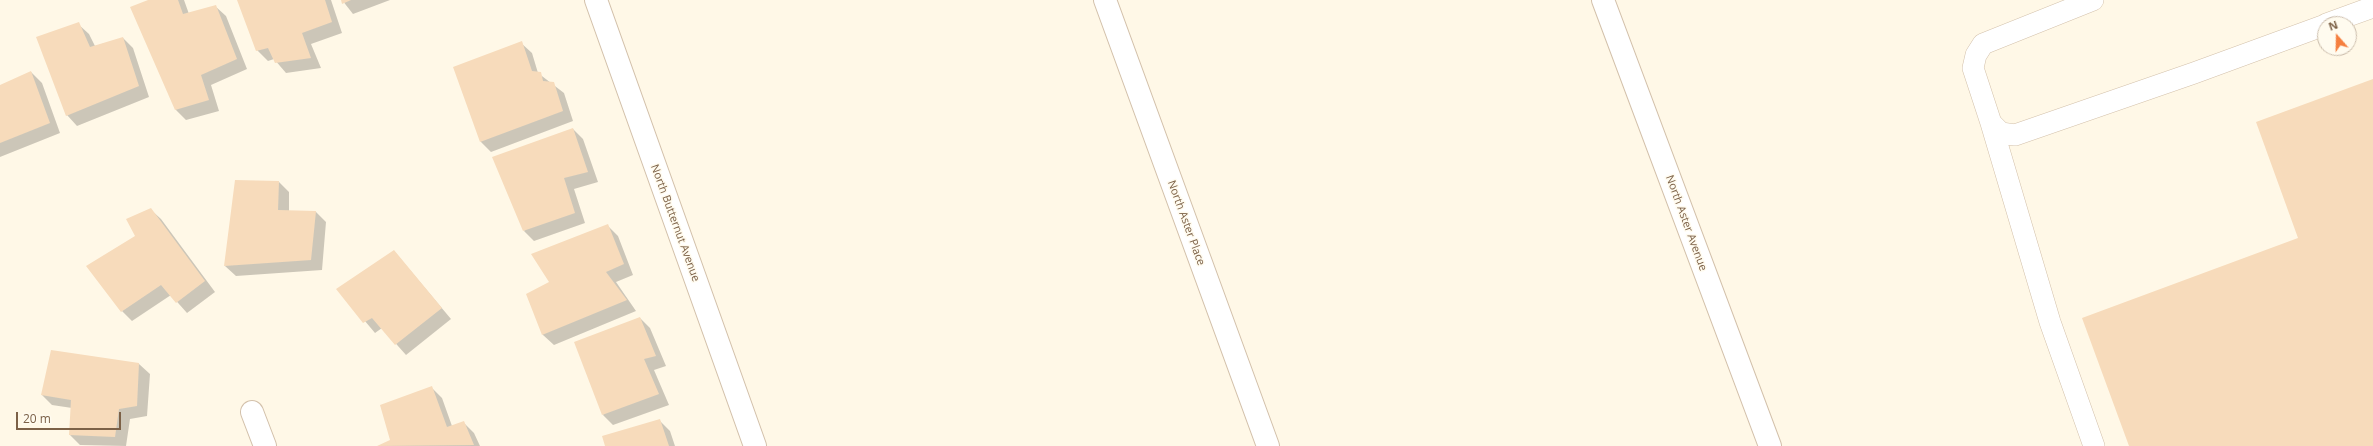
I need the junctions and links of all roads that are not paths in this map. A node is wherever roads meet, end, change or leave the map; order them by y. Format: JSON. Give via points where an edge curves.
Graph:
{"nodes":[{"id":1,"x":596,"y":0,"type":"edge"},
{"id":2,"x":1105,"y":0,"type":"edge"},
{"id":3,"x":1603,"y":0,"type":"edge"},
{"id":4,"x":2093,"y":0,"type":"edge"},
{"id":5,"x":2373,"y":7,"type":"edge"},
{"id":6,"x":2348,"y":16,"type":"edge"},
{"id":7,"x":2317,"y":27,"type":"edge"},
{"id":8,"x":1991,"y":123,"type":"junction"},
{"id":9,"x":252,"y":412,"type":"dead end"},
{"id":10,"x":265,"y":446,"type":"edge"},
{"id":11,"x":755,"y":446,"type":"edge"},
{"id":12,"x":1268,"y":446,"type":"edge"},
{"id":13,"x":1770,"y":446,"type":"edge"},
{"id":14,"x":2094,"y":446,"type":"edge"}],
"edges":[{"from":1,"to":11,"type":"street","name":"North Butternut Avenue"},
{"from":2,"to":12,"type":"street","name":"North Aster Place"},
{"from":3,"to":13,"type":"street","name":"North Aster Avenue"},
{"from":4,"to":8,"type":"lane","via":[[1983,44],[1976,55],[1974,68]]},
{"from":5,"to":6,"type":"lane"},
{"from":7,"to":8,"type":"lane","via":[[2015,135],[2001,134]]},
{"from":8,"to":14,"type":"lane","via":[[2050,322]]},
{"from":9,"to":10,"type":"street"}]}
